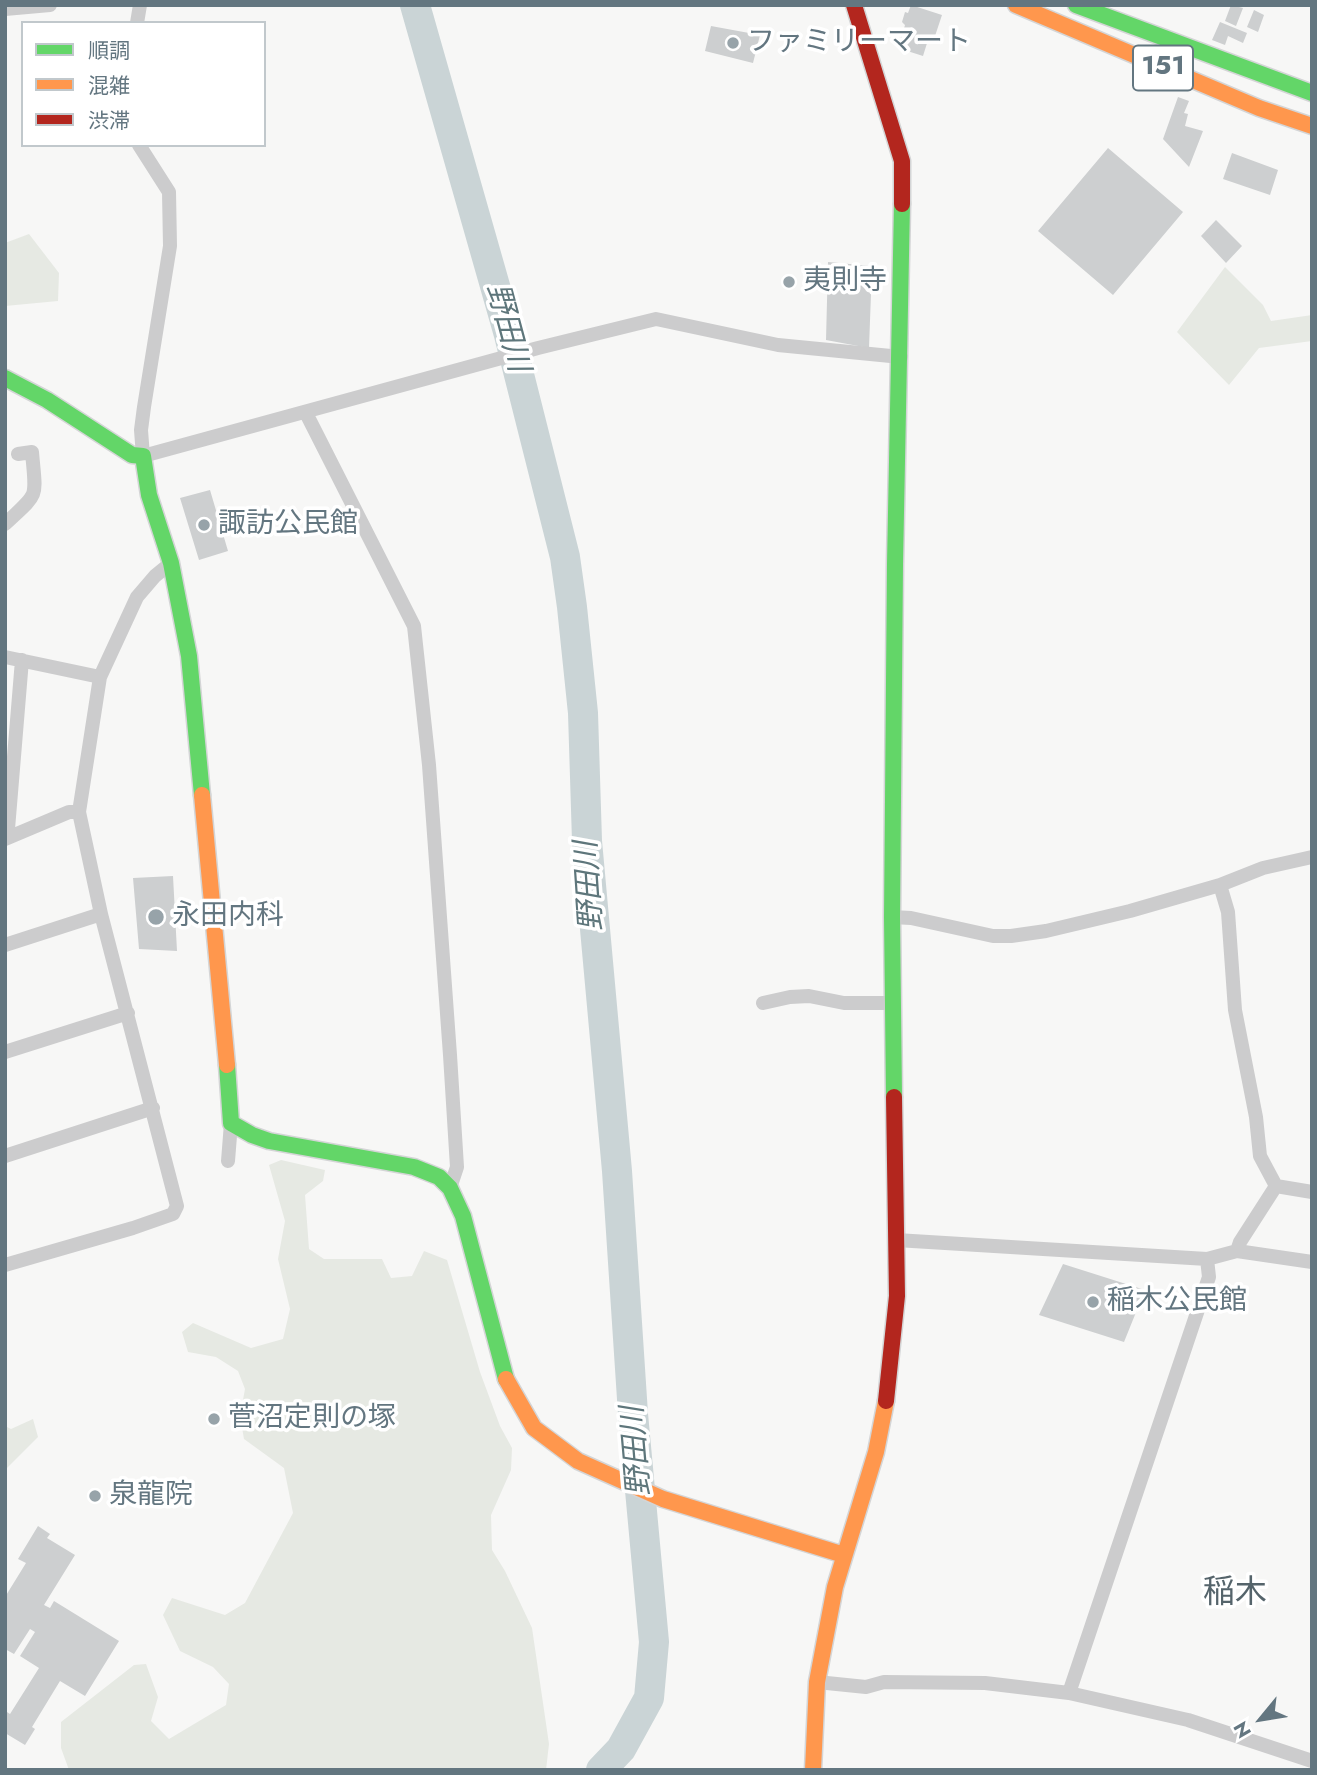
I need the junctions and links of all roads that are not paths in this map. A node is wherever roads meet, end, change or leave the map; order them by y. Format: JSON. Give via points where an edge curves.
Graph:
{"nodes":[{"id":1,"x":50,"y":5,"type":"edge"},
{"id":2,"x":854,"y":5,"type":"edge"},
{"id":3,"x":1016,"y":5,"type":"edge"},
{"id":4,"x":1076,"y":5,"type":"edge"},
{"id":5,"x":5,"y":9,"type":"edge"},
{"id":6,"x":1312,"y":93,"type":"edge"},
{"id":7,"x":1312,"y":126,"type":"edge"},
{"id":8,"x":140,"y":147,"type":"edge"},
{"id":9,"x":901,"y":357,"type":"junction"},
{"id":10,"x":5,"y":378,"type":"edge"},
{"id":11,"x":306,"y":413,"type":"junction"},
{"id":12,"x":18,"y":454,"type":"dead end"},
{"id":13,"x":143,"y":456,"type":"junction"},
{"id":14,"x":5,"y":524,"type":"edge"},
{"id":15,"x":172,"y":562,"type":"junction"},
{"id":16,"x":5,"y":657,"type":"edge"},
{"id":17,"x":22,"y":660,"type":"junction"},
{"id":18,"x":100,"y":677,"type":"junction"},
{"id":19,"x":79,"y":812,"type":"junction"},
{"id":20,"x":8,"y":837,"type":"edge"},
{"id":21,"x":1312,"y":857,"type":"edge"},
{"id":22,"x":1220,"y":885,"type":"junction"},
{"id":23,"x":101,"y":914,"type":"junction"},
{"id":24,"x":892,"y":917,"type":"junction"},
{"id":25,"x":5,"y":945,"type":"edge"},
{"id":26,"x":763,"y":1003,"type":"dead end"},
{"id":27,"x":892,"y":1003,"type":"junction"},
{"id":28,"x":128,"y":1013,"type":"junction"},
{"id":29,"x":5,"y":1052,"type":"edge"},
{"id":30,"x":153,"y":1108,"type":"junction"},
{"id":31,"x":231,"y":1123,"type":"junction"},
{"id":32,"x":5,"y":1156,"type":"edge"},
{"id":33,"x":228,"y":1161,"type":"dead end"},
{"id":34,"x":1276,"y":1186,"type":"junction"},
{"id":35,"x":450,"y":1188,"type":"junction"},
{"id":36,"x":1312,"y":1192,"type":"edge"},
{"id":37,"x":897,"y":1240,"type":"junction"},
{"id":38,"x":1237,"y":1251,"type":"junction"},
{"id":39,"x":1206,"y":1259,"type":"junction"},
{"id":40,"x":1312,"y":1262,"type":"edge"},
{"id":41,"x":5,"y":1265,"type":"edge"},
{"id":42,"x":844,"y":1555,"type":"junction"},
{"id":43,"x":817,"y":1682,"type":"junction"},
{"id":44,"x":1069,"y":1693,"type":"junction"},
{"id":45,"x":1312,"y":1761,"type":"edge"},
{"id":46,"x":813,"y":1770,"type":"edge"}],
"edges":[{"from":1,"to":5,"type":"street"},
{"from":2,"to":9,"type":"main road","via":[[902,160]]},
{"from":3,"to":7,"type":"main road","number":"151"},
{"from":4,"to":6,"type":"main road","number":"151"},
{"from":8,"to":13,"type":"street","via":[[169,191],[170,246],[141,430]]},
{"from":9,"to":11,"type":"street","via":[[778,345],[656,319]]},
{"from":9,"to":24,"type":"main road"},
{"from":10,"to":13,"type":"main road","via":[[132,455]]},
{"from":11,"to":13,"type":"street"},
{"from":11,"to":35,"type":"street","via":[[414,626],[450,1055],[457,1167]]},
{"from":12,"to":14,"type":"street","via":[[32,452],[35,493]]},
{"from":13,"to":15,"type":"main road","via":[[149,495]]},
{"from":15,"to":18,"type":"street","via":[[137,597]]},
{"from":15,"to":31,"type":"main road","via":[[189,656]]},
{"from":16,"to":17,"type":"street"},
{"from":17,"to":18,"type":"street"},
{"from":17,"to":20,"type":"street"},
{"from":18,"to":19,"type":"street"},
{"from":19,"to":20,"type":"street"},
{"from":19,"to":23,"type":"street"},
{"from":21,"to":22,"type":"street","via":[[1262,868]]},
{"from":22,"to":24,"type":"street","via":[[1130,911],[1011,936]]},
{"from":22,"to":34,"type":"street","via":[[1228,912],[1234,1010],[1261,1156]]},
{"from":23,"to":25,"type":"street"},
{"from":23,"to":28,"type":"street"},
{"from":24,"to":27,"type":"main road"},
{"from":26,"to":27,"type":"street","via":[[809,996],[844,1003]]},
{"from":27,"to":37,"type":"main road"},
{"from":28,"to":29,"type":"street"},
{"from":28,"to":30,"type":"street"},
{"from":30,"to":32,"type":"street"},
{"from":30,"to":41,"type":"street","via":[[177,1206],[173,1214]]},
{"from":31,"to":33,"type":"street"},
{"from":31,"to":35,"type":"main road","via":[[269,1141],[414,1167],[439,1177]]},
{"from":34,"to":36,"type":"street"},
{"from":34,"to":38,"type":"street"},
{"from":35,"to":42,"type":"main road","via":[[463,1216],[508,1385],[534,1428],[578,1461],[663,1499]]},
{"from":37,"to":39,"type":"street"},
{"from":37,"to":42,"type":"main road","via":[[897,1296],[887,1398],[876,1452]]},
{"from":38,"to":39,"type":"street"},
{"from":38,"to":40,"type":"street"},
{"from":39,"to":44,"type":"street","via":[[1209,1277]]},
{"from":42,"to":43,"type":"main road"},
{"from":43,"to":44,"type":"street","via":[[866,1687],[884,1682],[985,1683]]},
{"from":43,"to":46,"type":"main road"},
{"from":44,"to":45,"type":"street","via":[[1188,1720]]}]}
